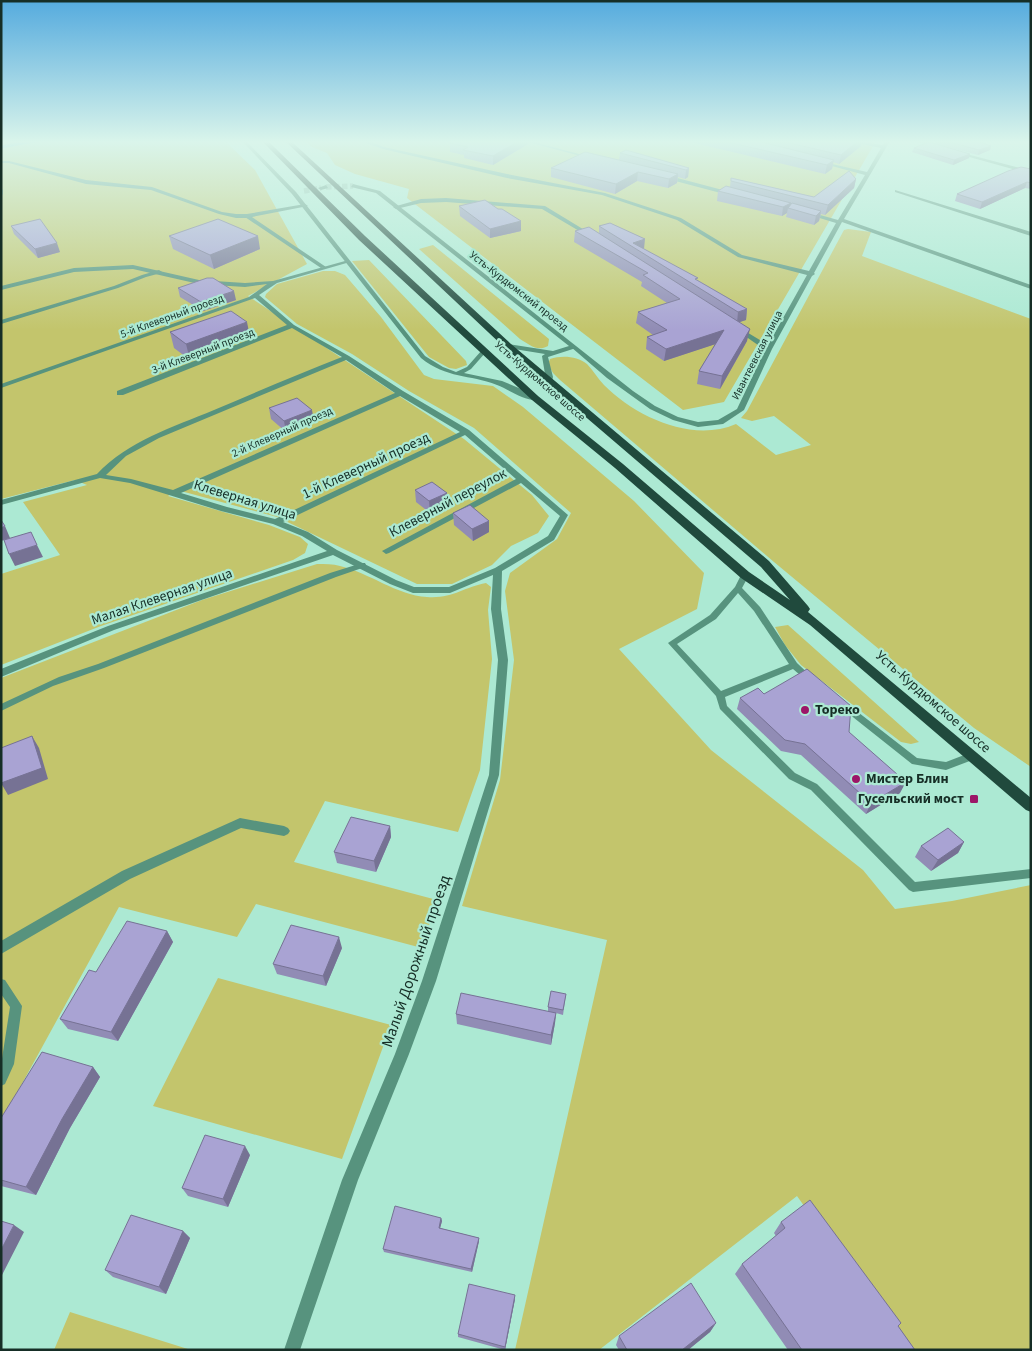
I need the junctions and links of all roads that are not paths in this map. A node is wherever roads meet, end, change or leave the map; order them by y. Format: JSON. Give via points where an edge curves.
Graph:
{"nodes":[{"id":1,"x":196,"y":204,"type":"edge"},
{"id":2,"x":328,"y":204,"type":"edge"},
{"id":3,"x":355,"y":204,"type":"edge"},
{"id":4,"x":392,"y":204,"type":"edge"},
{"id":5,"x":408,"y":204,"type":"edge"},
{"id":6,"x":502,"y":204,"type":"edge"},
{"id":7,"x":634,"y":204,"type":"edge"},
{"id":8,"x":850,"y":204,"type":"edge"},
{"id":9,"x":938,"y":204,"type":"edge"},
{"id":10,"x":305,"y":206,"type":"joint"},
{"id":11,"x":396,"y":207,"type":"junction"},
{"id":12,"x":801,"y":212,"type":"edge"},
{"id":13,"x":247,"y":216,"type":"junction"},
{"id":14,"x":840,"y":221,"type":"junction"},
{"id":15,"x":1031,"y":234,"type":"edge"},
{"id":16,"x":601,"y":242,"type":"edge"},
{"id":17,"x":348,"y":262,"type":"junction"},
{"id":18,"x":323,"y":267,"type":"junction"},
{"id":19,"x":159,"y":272,"type":"junction"},
{"id":20,"x":812,"y":274,"type":"junction"},
{"id":21,"x":275,"y":282,"type":"junction"},
{"id":22,"x":1031,"y":287,"type":"edge"},
{"id":23,"x":1,"y":288,"type":"edge"},
{"id":24,"x":255,"y":295,"type":"junction"},
{"id":25,"x":1,"y":322,"type":"edge"},
{"id":26,"x":292,"y":326,"type":"junction"},
{"id":27,"x":736,"y":327,"type":"edge"},
{"id":28,"x":508,"y":346,"type":"junction"},
{"id":29,"x":574,"y":347,"type":"junction"},
{"id":30,"x":769,"y":349,"type":"junction"},
{"id":31,"x":484,"y":351,"type":"junction"},
{"id":32,"x":552,"y":353,"type":"junction"},
{"id":33,"x":347,"y":357,"type":"junction"},
{"id":34,"x":456,"y":374,"type":"junction"},
{"id":35,"x":550,"y":380,"type":"junction"},
{"id":36,"x":1,"y":386,"type":"edge"},
{"id":37,"x":120,"y":393,"type":"dead end"},
{"id":38,"x":400,"y":393,"type":"junction"},
{"id":39,"x":535,"y":398,"type":"junction"},
{"id":40,"x":466,"y":432,"type":"junction"},
{"id":41,"x":100,"y":476,"type":"junction"},
{"id":42,"x":522,"y":479,"type":"junction"},
{"id":43,"x":174,"y":493,"type":"junction"},
{"id":44,"x":1,"y":503,"type":"edge"},
{"id":45,"x":276,"y":522,"type":"junction"},
{"id":46,"x":386,"y":551,"type":"dead end"},
{"id":47,"x":334,"y":552,"type":"junction"},
{"id":48,"x":362,"y":566,"type":"junction"},
{"id":49,"x":498,"y":570,"type":"junction"},
{"id":50,"x":746,"y":575,"type":"junction"},
{"id":51,"x":738,"y":588,"type":"junction"},
{"id":52,"x":814,"y":622,"type":"junction"},
{"id":53,"x":794,"y":665,"type":"junction"},
{"id":54,"x":1,"y":674,"type":"edge"},
{"id":55,"x":816,"y":683,"type":"edge"},
{"id":56,"x":720,"y":695,"type":"junction"},
{"id":57,"x":831,"y":695,"type":"edge"},
{"id":58,"x":1,"y":708,"type":"edge"},
{"id":59,"x":972,"y":756,"type":"junction"},
{"id":60,"x":1031,"y":806,"type":"edge"},
{"id":61,"x":284,"y":831,"type":"dead end"},
{"id":62,"x":1031,"y":873,"type":"edge"},
{"id":63,"x":1,"y":948,"type":"edge"},
{"id":64,"x":1,"y":984,"type":"edge"},
{"id":65,"x":1,"y":1080,"type":"edge"},
{"id":66,"x":292,"y":1350,"type":"edge"}],
"edges":[{"from":1,"to":13,"type":"street","via":[[221,213]]},
{"from":2,"to":31,"type":"main road","name":"Усть-Курдюмское шоссе"},
{"from":3,"to":28,"type":"main road","name":"Усть-Курдюмское шоссе"},
{"from":4,"to":11,"type":"street","name":"Усть-Курдюмский проезд"},
{"from":5,"to":11,"type":"street"},
{"from":6,"to":16,"type":"street","via":[[543,207]]},
{"from":7,"to":20,"type":"street","via":[[679,219],[740,256]]},
{"from":8,"to":14,"type":"street","name":"Ивантеевская улица"},
{"from":9,"to":15,"type":"street"},
{"from":10,"to":13,"type":"street"},
{"from":10,"to":17,"type":"street"},
{"from":11,"to":29,"type":"street","name":"Усть-Курдюмский проезд"},
{"from":12,"to":14,"type":"street"},
{"from":13,"to":18,"type":"lane"},
{"from":14,"to":20,"type":"street","name":"Ивантеевская улица"},
{"from":14,"to":22,"type":"street"},
{"from":17,"to":18,"type":"street","name":"5-й Клеверный проезд"},
{"from":17,"to":34,"type":"street","via":[[423,357],[442,371]]},
{"from":18,"to":21,"type":"street","name":"5-й Клеверный проезд"},
{"from":19,"to":21,"type":"street","via":[[199,282],[244,285]]},
{"from":19,"to":23,"type":"street","via":[[133,267],[74,270]]},
{"from":19,"to":25,"type":"lane"},
{"from":20,"to":30,"type":"street","name":"Ивантеевская улица"},
{"from":21,"to":24,"type":"street","name":"5-й Клеверный проезд"},
{"from":24,"to":26,"type":"street"},
{"from":24,"to":36,"type":"street","name":"5-й Клеверный проезд","via":[[160,332]]},
{"from":26,"to":33,"type":"street"},
{"from":26,"to":37,"type":"street","name":"3-й Клеверный проезд"},
{"from":27,"to":30,"type":"street"},
{"from":28,"to":32,"type":"street"},
{"from":28,"to":35,"type":"main road","name":"Усть-Курдюмское шоссе"},
{"from":29,"to":30,"type":"street","name":"Ивантеевская улица","via":[[667,417],[707,424],[722,422],[740,410]]},
{"from":29,"to":32,"type":"street"},
{"from":31,"to":34,"type":"street","via":[[469,368]]},
{"from":31,"to":39,"type":"main road","name":"Усть-Курдюмское шоссе"},
{"from":32,"to":35,"type":"street","via":[[545,356],[544,365],[550,373]]},
{"from":33,"to":38,"type":"street"},
{"from":33,"to":41,"type":"street","via":[[155,438],[121,455]]},
{"from":34,"to":39,"type":"street","via":[[500,383]]},
{"from":35,"to":52,"type":"main road","name":"Усть-Курдюмское шоссе","via":[[765,564]]},
{"from":38,"to":40,"type":"street"},
{"from":38,"to":43,"type":"street","name":"2-й Клеверный проезд"},
{"from":39,"to":50,"type":"main road","name":"Усть-Курдюмское шоссе"},
{"from":40,"to":42,"type":"street"},
{"from":40,"to":45,"type":"street","name":"1-й Клеверный проезд"},
{"from":41,"to":43,"type":"street","name":"Клеверная улица"},
{"from":41,"to":44,"type":"street","name":"Клеверная улица"},
{"from":42,"to":46,"type":"street","name":"Клеверный переулок"},
{"from":42,"to":49,"type":"street","name":"Клеверная улица","via":[[564,515],[551,538]]},
{"from":43,"to":45,"type":"street","name":"Клеверная улица"},
{"from":45,"to":47,"type":"street","name":"Клеверная улица","via":[[305,534]]},
{"from":47,"to":48,"type":"street","name":"Клеверная улица"},
{"from":47,"to":54,"type":"street","name":"Малая Клеверная улица","via":[[111,628]]},
{"from":48,"to":49,"type":"street","name":"Клеверная улица","via":[[413,590],[450,590]]},
{"from":48,"to":58,"type":"lane","via":[[101,666],[66,675]]},
{"from":49,"to":66,"type":"street","name":"Малый Дорожный проезд","via":[[496,609],[503,660],[494,775],[429,981],[350,1180]]},
{"from":50,"to":51,"type":"lane"},
{"from":50,"to":52,"type":"main road","name":"Усть-Курдюмское шоссе"},
{"from":51,"to":53,"type":"lane","via":[[757,609]]},
{"from":51,"to":56,"type":"lane","via":[[713,617],[672,643]]},
{"from":52,"to":59,"type":"main road","name":"Усть-Курдюмское шоссе"},
{"from":53,"to":55,"type":"lane"},
{"from":53,"to":56,"type":"lane"},
{"from":56,"to":62,"type":"lane","via":[[723,707],[792,776],[814,787],[913,886]]},
{"from":57,"to":59,"type":"lane","via":[[915,760],[946,766]]},
{"from":59,"to":60,"type":"main road","name":"Усть-Курдюмское шоссе"},
{"from":61,"to":63,"type":"street","via":[[240,823],[126,875]]},
{"from":64,"to":65,"type":"lane","via":[[16,1006],[8,1064]]}]}
